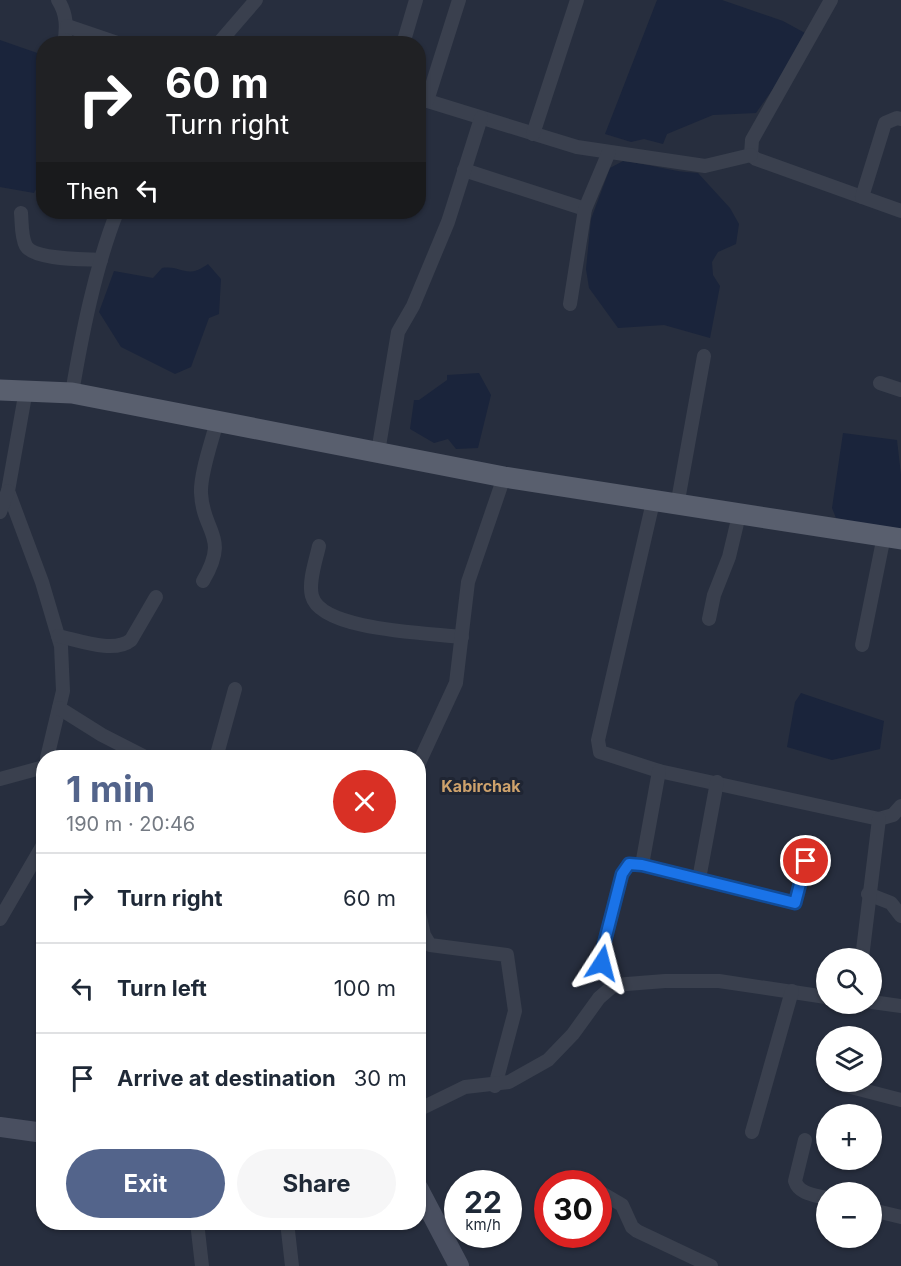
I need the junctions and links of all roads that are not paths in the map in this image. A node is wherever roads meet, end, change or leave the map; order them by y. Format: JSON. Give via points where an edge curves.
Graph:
{"nodes":[{"id":1,"x":58,"y":0,"type":"edge"},
{"id":2,"x":256,"y":0,"type":"edge"},
{"id":3,"x":416,"y":0,"type":"edge"},
{"id":4,"x":459,"y":0,"type":"edge"},
{"id":5,"x":577,"y":0,"type":"edge"},
{"id":6,"x":831,"y":0,"type":"edge"},
{"id":7,"x":67,"y":26,"type":"junction"},
{"id":8,"x":65,"y":36,"type":"edge"},
{"id":9,"x":96,"y":36,"type":"edge"},
{"id":10,"x":225,"y":36,"type":"edge"},
{"id":11,"x":405,"y":36,"type":"edge"},
{"id":12,"x":426,"y":92,"type":"edge"},
{"id":13,"x":426,"y":101,"type":"edge"},
{"id":14,"x":481,"y":118,"type":"junction"},
{"id":15,"x":901,"y":119,"type":"edge"},
{"id":16,"x":533,"y":134,"type":"junction"},
{"id":17,"x":609,"y":152,"type":"junction"},
{"id":18,"x":751,"y":155,"type":"junction"},
{"id":19,"x":464,"y":170,"type":"junction"},
{"id":20,"x":862,"y":197,"type":"junction"},
{"id":21,"x":585,"y":209,"type":"junction"},
{"id":22,"x":901,"y":211,"type":"edge"},
{"id":23,"x":21,"y":213,"type":"dead end"},
{"id":24,"x":115,"y":219,"type":"edge"},
{"id":25,"x":101,"y":260,"type":"junction"},
{"id":26,"x":570,"y":304,"type":"dead end"},
{"id":27,"x":704,"y":356,"type":"dead end"},
{"id":28,"x":880,"y":383,"type":"dead end"},
{"id":29,"x":0,"y":390,"type":"edge"},
{"id":30,"x":26,"y":390,"type":"junction"},
{"id":31,"x":901,"y":390,"type":"edge"},
{"id":32,"x":72,"y":393,"type":"junction"},
{"id":33,"x":217,"y":421,"type":"junction"},
{"id":34,"x":378,"y":452,"type":"junction"},
{"id":35,"x":504,"y":477,"type":"junction"},
{"id":36,"x":8,"y":491,"type":"junction"},
{"id":37,"x":653,"y":502,"type":"junction"},
{"id":38,"x":677,"y":506,"type":"junction"},
{"id":39,"x":0,"y":512,"type":"edge"},
{"id":40,"x":739,"y":515,"type":"junction"},
{"id":41,"x":893,"y":538,"type":"edge"},
{"id":42,"x":319,"y":546,"type":"dead end"},
{"id":43,"x":203,"y":581,"type":"dead end"},
{"id":44,"x":156,"y":597,"type":"dead end"},
{"id":45,"x":709,"y":619,"type":"dead end"},
{"id":46,"x":57,"y":636,"type":"junction"},
{"id":47,"x":462,"y":637,"type":"junction"},
{"id":48,"x":862,"y":645,"type":"dead end"},
{"id":49,"x":235,"y":689,"type":"dead end"},
{"id":50,"x":59,"y":708,"type":"junction"},
{"id":51,"x":49,"y":750,"type":"edge"},
{"id":52,"x":131,"y":750,"type":"edge"},
{"id":53,"x":218,"y":750,"type":"edge"},
{"id":54,"x":425,"y":750,"type":"edge"},
{"id":55,"x":36,"y":769,"type":"edge"},
{"id":56,"x":659,"y":771,"type":"junction"},
{"id":57,"x":0,"y":779,"type":"edge"},
{"id":58,"x":717,"y":782,"type":"junction"},
{"id":59,"x":901,"y":806,"type":"edge"},
{"id":60,"x":879,"y":819,"type":"junction"},
{"id":61,"x":810,"y":843,"type":"dead end"},
{"id":62,"x":36,"y":857,"type":"edge"},
{"id":63,"x":642,"y":865,"type":"junction"},
{"id":64,"x":699,"y":879,"type":"junction"},
{"id":65,"x":868,"y":894,"type":"junction"},
{"id":66,"x":901,"y":915,"type":"edge"},
{"id":67,"x":0,"y":919,"type":"edge"},
{"id":68,"x":426,"y":938,"type":"edge"},
{"id":69,"x":863,"y":948,"type":"edge"},
{"id":70,"x":614,"y":986,"type":"junction"},
{"id":71,"x":792,"y":991,"type":"junction"},
{"id":72,"x":816,"y":995,"type":"edge"},
{"id":73,"x":882,"y":1003,"type":"edge"},
{"id":74,"x":901,"y":1006,"type":"edge"},
{"id":75,"x":495,"y":1086,"type":"junction"},
{"id":76,"x":870,"y":1092,"type":"edge"},
{"id":77,"x":901,"y":1100,"type":"edge"},
{"id":78,"x":426,"y":1106,"type":"edge"},
{"id":79,"x":0,"y":1127,"type":"edge"},
{"id":80,"x":36,"y":1132,"type":"edge"},
{"id":81,"x":752,"y":1132,"type":"dead end"},
{"id":82,"x":805,"y":1140,"type":"dead end"},
{"id":83,"x":816,"y":1196,"type":"edge"},
{"id":84,"x":612,"y":1199,"type":"edge"},
{"id":85,"x":426,"y":1203,"type":"edge"},
{"id":86,"x":882,"y":1212,"type":"edge"},
{"id":87,"x":901,"y":1217,"type":"edge"},
{"id":88,"x":198,"y":1230,"type":"edge"},
{"id":89,"x":288,"y":1230,"type":"edge"},
{"id":90,"x":202,"y":1266,"type":"edge"},
{"id":91,"x":292,"y":1266,"type":"edge"},
{"id":92,"x":459,"y":1266,"type":"edge"},
{"id":93,"x":711,"y":1266,"type":"edge"}],
"edges":[{"from":1,"to":7,"type":"street"},
{"from":2,"to":10,"type":"street"},
{"from":3,"to":11,"type":"street"},
{"from":4,"to":12,"type":"street"},
{"from":5,"to":16,"type":"street"},
{"from":6,"to":18,"type":"street","via":[[752,140]]},
{"from":7,"to":8,"type":"street"},
{"from":7,"to":9,"type":"street"},
{"from":13,"to":14,"type":"street"},
{"from":14,"to":16,"type":"street"},
{"from":14,"to":19,"type":"street"},
{"from":15,"to":20,"type":"street","via":[[885,123]]},
{"from":16,"to":17,"type":"street"},
{"from":17,"to":18,"type":"street","via":[[705,166]]},
{"from":17,"to":21,"type":"street"},
{"from":18,"to":20,"type":"street","via":[[800,177]]},
{"from":19,"to":21,"type":"street"},
{"from":19,"to":34,"type":"street","via":[[444,232],[398,332]]},
{"from":20,"to":22,"type":"street"},
{"from":21,"to":26,"type":"street"},
{"from":23,"to":25,"type":"street","via":[[24,240],[30,251],[41,256]]},
{"from":24,"to":25,"type":"street"},
{"from":25,"to":32,"type":"street"},
{"from":27,"to":38,"type":"street"},
{"from":28,"to":31,"type":"street"},
{"from":29,"to":30,"type":"main road"},
{"from":30,"to":32,"type":"main road"},
{"from":30,"to":36,"type":"street"},
{"from":32,"to":33,"type":"main road"},
{"from":33,"to":34,"type":"main road"},
{"from":33,"to":43,"type":"street","via":[[201,494],[216,557]]},
{"from":34,"to":35,"type":"main road"},
{"from":35,"to":37,"type":"main road"},
{"from":35,"to":47,"type":"street","via":[[468,582]]},
{"from":36,"to":39,"type":"street"},
{"from":36,"to":46,"type":"street","via":[[42,582]]},
{"from":37,"to":38,"type":"main road"},
{"from":37,"to":56,"type":"street","via":[[598,748],[610,756]]},
{"from":38,"to":40,"type":"main road"},
{"from":40,"to":41,"type":"main road"},
{"from":40,"to":45,"type":"street"},
{"from":41,"to":48,"type":"street"},
{"from":42,"to":47,"type":"street","via":[[311,591],[317,605],[363,627]]},
{"from":44,"to":46,"type":"street","via":[[126,645]]},
{"from":46,"to":50,"type":"street","via":[[63,674]]},
{"from":47,"to":54,"type":"street","via":[[456,682]]},
{"from":49,"to":53,"type":"street"},
{"from":50,"to":51,"type":"street"},
{"from":50,"to":52,"type":"street"},
{"from":55,"to":57,"type":"street"},
{"from":56,"to":58,"type":"street"},
{"from":56,"to":63,"type":"street"},
{"from":58,"to":60,"type":"street"},
{"from":58,"to":64,"type":"street"},
{"from":59,"to":60,"type":"street","via":[[893,815]]},
{"from":60,"to":65,"type":"street"},
{"from":61,"to":64,"type":"street","via":[[795,903]]},
{"from":62,"to":67,"type":"street"},
{"from":63,"to":64,"type":"street"},
{"from":63,"to":70,"type":"street","via":[[629,864],[625,868],[601,956]]},
{"from":65,"to":66,"type":"street","via":[[891,903]]},
{"from":65,"to":69,"type":"street"},
{"from":68,"to":75,"type":"street","via":[[430,945],[507,955],[515,1011]]},
{"from":70,"to":71,"type":"street","via":[[719,981]]},
{"from":70,"to":75,"type":"street","via":[[599,998],[548,1060]]},
{"from":71,"to":72,"type":"street"},
{"from":71,"to":81,"type":"street"},
{"from":73,"to":74,"type":"street"},
{"from":75,"to":78,"type":"street","via":[[459,1089]]},
{"from":76,"to":77,"type":"street"},
{"from":79,"to":80,"type":"main road"},
{"from":82,"to":83,"type":"street","via":[[795,1181],[805,1193]]},
{"from":84,"to":93,"type":"street","via":[[622,1204],[637,1231]]},
{"from":85,"to":92,"type":"main road"},
{"from":86,"to":87,"type":"street"},
{"from":88,"to":90,"type":"street"},
{"from":89,"to":91,"type":"street"}]}
